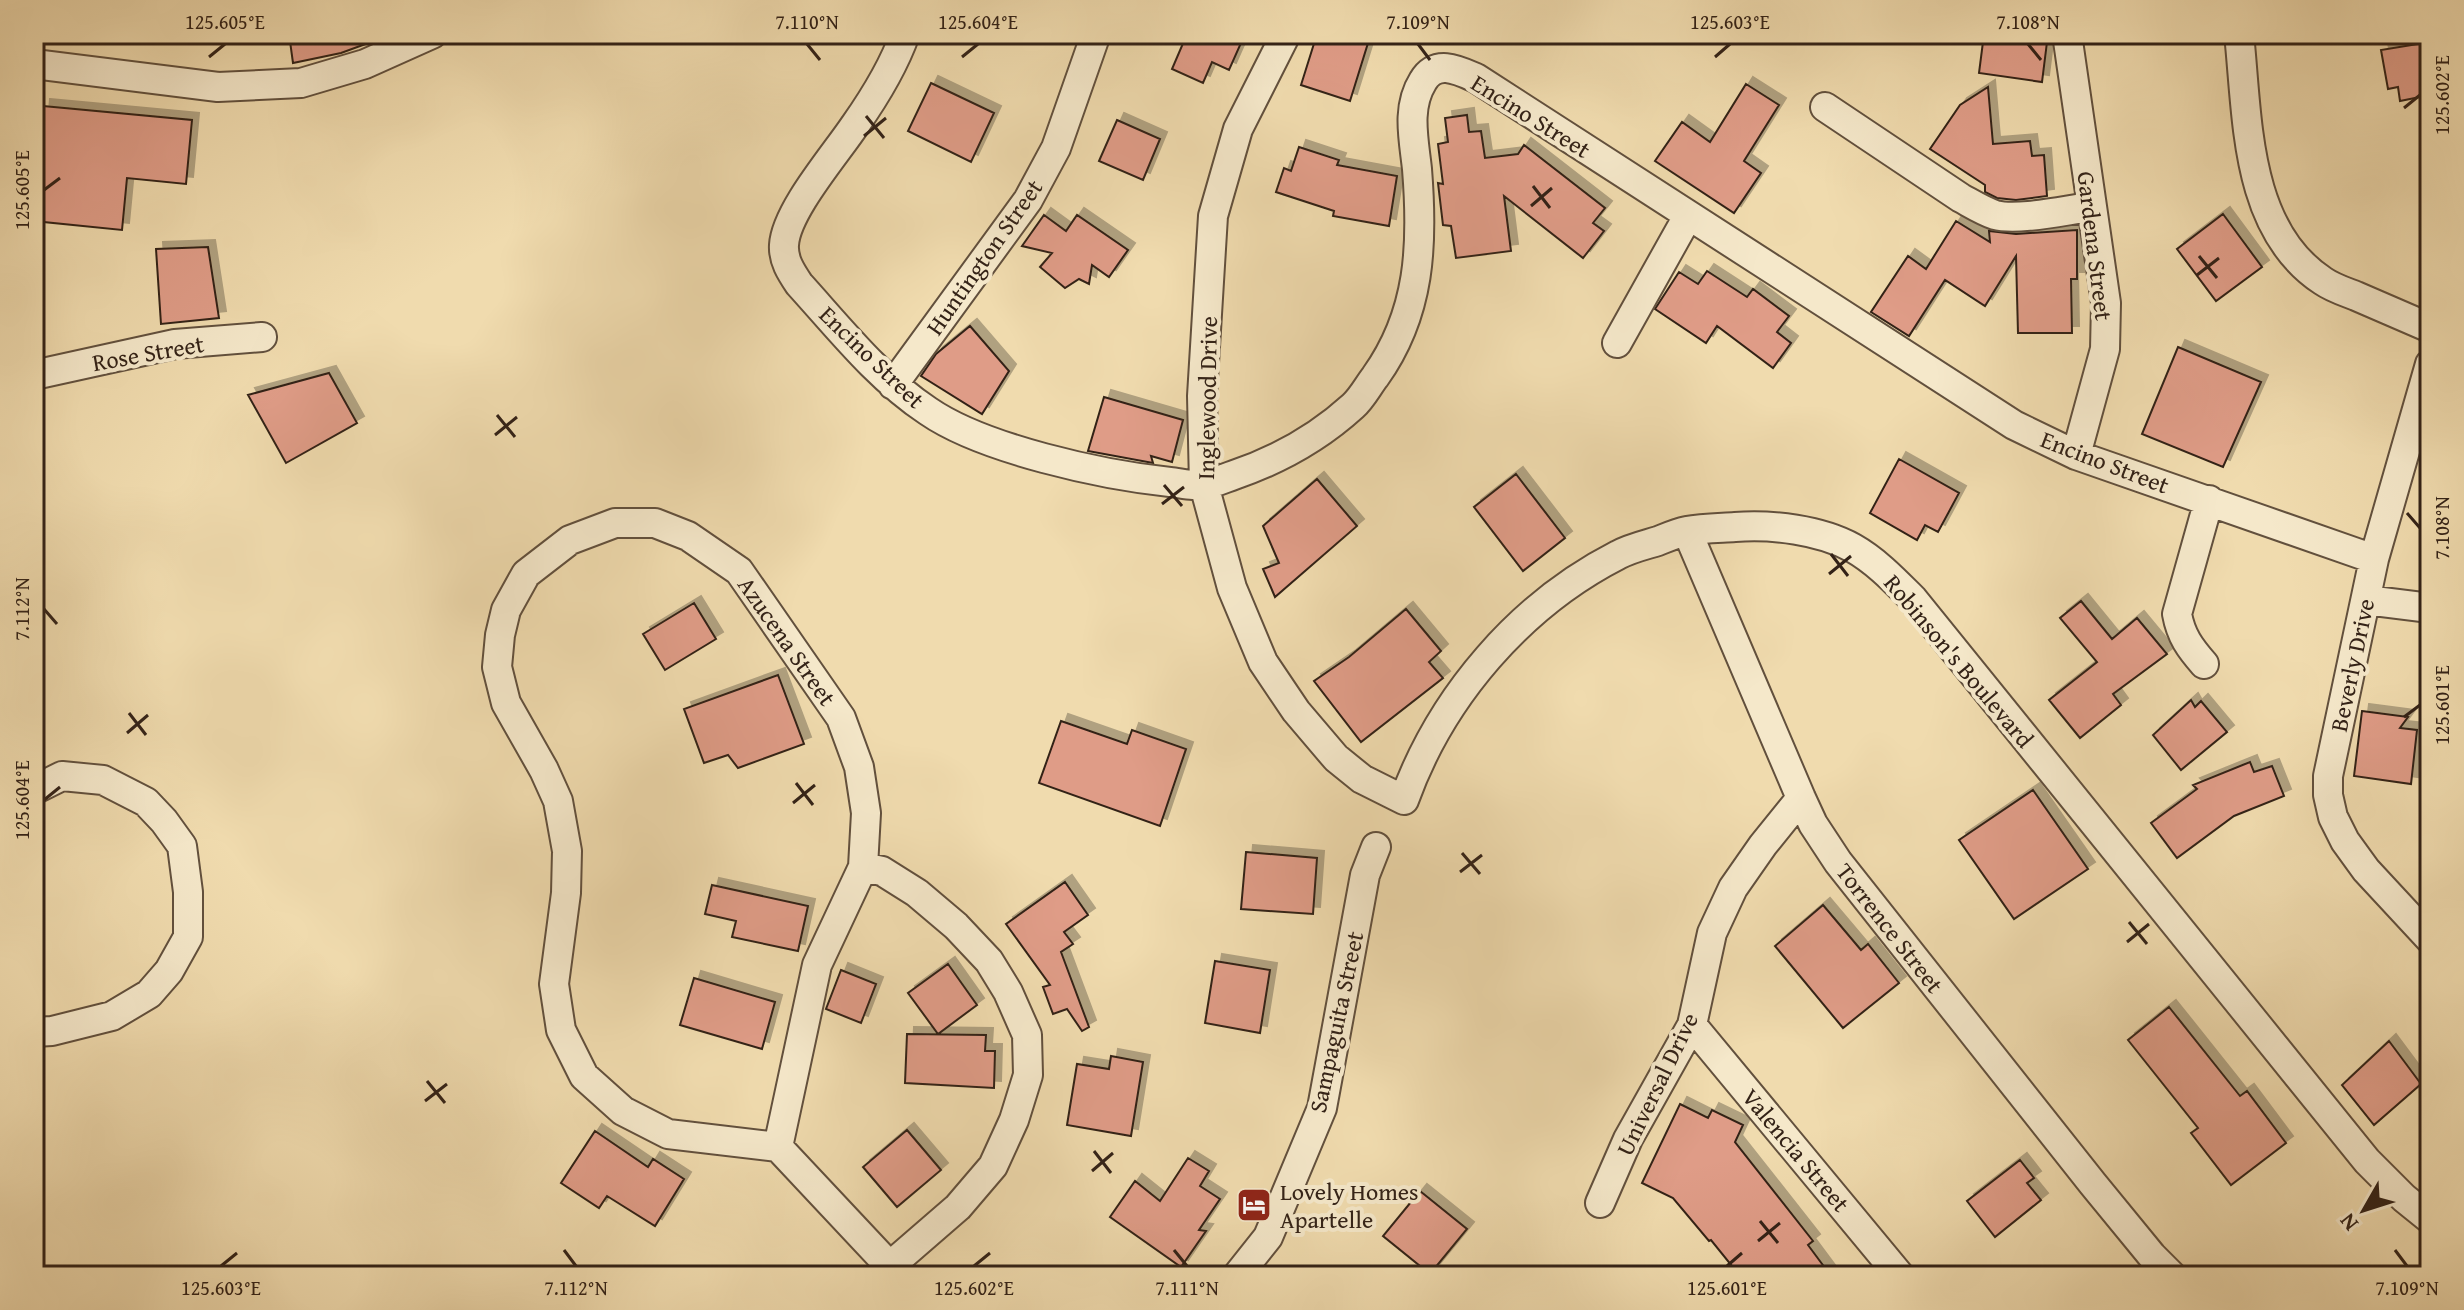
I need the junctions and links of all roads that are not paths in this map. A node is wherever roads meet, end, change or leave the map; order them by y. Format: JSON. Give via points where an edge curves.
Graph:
{"nodes":[{"id":1,"x":432,"y":34,"type":"edge"},
{"id":2,"x":905,"y":34,"type":"edge"},
{"id":3,"x":1096,"y":34,"type":"edge"},
{"id":4,"x":1286,"y":34,"type":"edge"},
{"id":5,"x":2067,"y":34,"type":"edge"},
{"id":6,"x":2239,"y":34,"type":"edge"},
{"id":7,"x":34,"y":64,"type":"edge"},
{"id":8,"x":1825,"y":107,"type":"dead end"},
{"id":9,"x":2091,"y":207,"type":"junction"},
{"id":10,"x":1688,"y":216,"type":"junction"},
{"id":11,"x":2430,"y":328,"type":"edge"},
{"id":12,"x":262,"y":337,"type":"dead end"},
{"id":13,"x":1617,"y":343,"type":"dead end"},
{"id":14,"x":2430,"y":364,"type":"edge"},
{"id":15,"x":34,"y":375,"type":"edge"},
{"id":16,"x":893,"y":385,"type":"junction"},
{"id":17,"x":2076,"y":455,"type":"junction"},
{"id":18,"x":1204,"y":485,"type":"junction"},
{"id":19,"x":2209,"y":500,"type":"junction"},
{"id":20,"x":1687,"y":531,"type":"junction"},
{"id":21,"x":2374,"y":559,"type":"junction"},
{"id":22,"x":2366,"y":600,"type":"junction"},
{"id":23,"x":2430,"y":608,"type":"edge"},
{"id":24,"x":2204,"y":664,"type":"dead end"},
{"id":25,"x":34,"y":790,"type":"edge"},
{"id":26,"x":1801,"y":798,"type":"junction"},
{"id":27,"x":1404,"y":800,"type":"joint"},
{"id":28,"x":1376,"y":847,"type":"dead end"},
{"id":29,"x":863,"y":867,"type":"junction"},
{"id":30,"x":2430,"y":939,"type":"edge"},
{"id":31,"x":1692,"y":1025,"type":"junction"},
{"id":32,"x":34,"y":1032,"type":"edge"},
{"id":33,"x":778,"y":1147,"type":"junction"},
{"id":34,"x":1600,"y":1203,"type":"dead end"},
{"id":35,"x":2430,"y":1219,"type":"edge"},
{"id":36,"x":895,"y":1271,"type":"edge"},
{"id":37,"x":1237,"y":1276,"type":"edge"},
{"id":38,"x":1900,"y":1276,"type":"edge"},
{"id":39,"x":2172,"y":1276,"type":"edge"}],
"edges":[{"from":1,"to":7,"type":"street","via":[[365,64],[301,83],[218,87]]},
{"from":2,"to":16,"type":"street","name":"Encino Street","via":[[857,122],[799,206],[783,247],[799,284]]},
{"from":3,"to":16,"type":"street","name":"Huntington Street","via":[[1056,148],[1028,200]]},
{"from":4,"to":18,"type":"street","name":"Inglewood Drive","via":[[1238,129],[1213,216],[1202,396]]},
{"from":5,"to":9,"type":"street","name":"Gardena Street"},
{"from":6,"to":11,"type":"street","via":[[2254,168],[2263,204],[2279,235],[2300,263],[2324,282]]},
{"from":8,"to":9,"type":"street","via":[[1984,211],[2013,217]]},
{"from":9,"to":17,"type":"street","name":"Gardena Street","via":[[2107,326]]},
{"from":10,"to":13,"type":"street"},
{"from":10,"to":17,"type":"street","name":"Encino Street","via":[[2014,425]]},
{"from":10,"to":18,"type":"street","name":"Encino Street","via":[[1476,78],[1444,67],[1432,70],[1417,92],[1412,120],[1419,270],[1388,359],[1356,404],[1315,437],[1263,465]]},
{"from":12,"to":15,"type":"street","name":"Rose Street","via":[[175,344]]},
{"from":14,"to":21,"type":"street","name":"Beverly Drive"},
{"from":16,"to":18,"type":"street","name":"Encino Street","via":[[929,412],[993,442],[1146,479]]},
{"from":17,"to":19,"type":"street","name":"Encino Street"},
{"from":18,"to":27,"type":"street","name":"Inglewood Drive","via":[[1232,588],[1263,662],[1336,758],[1362,779]]},
{"from":19,"to":21,"type":"street","name":"Encino Street"},
{"from":19,"to":24,"type":"street","via":[[2177,614],[2186,643]]},
{"from":20,"to":26,"type":"street","name":"Torrence Street"},
{"from":20,"to":27,"type":"street","name":"Robinson's Boulevard","via":[[1607,561],[1567,585],[1515,630],[1437,727]]},
{"from":20,"to":35,"type":"street","name":"Robinson's Boulevard","via":[[1761,525],[1811,533],[1852,548],[1882,570],[1913,599],[2367,1161]]},
{"from":21,"to":22,"type":"street","name":"Beverly Drive"},
{"from":22,"to":23,"type":"street"},
{"from":22,"to":30,"type":"street","name":"Beverly Drive","via":[[2328,795],[2345,841]]},
{"from":25,"to":32,"type":"street","via":[[62,776],[103,780],[146,802],[182,846],[188,937],[149,994],[112,1016]]},
{"from":26,"to":31,"type":"street","name":"Universal Drive","via":[[1733,888],[1712,933]]},
{"from":26,"to":39,"type":"street","name":"Torrence Street","via":[[1838,862]]},
{"from":28,"to":37,"type":"street","name":"Sampaguita Street","via":[[1365,875],[1322,1108],[1268,1237]]},
{"from":29,"to":33,"type":"street","name":"Azucena Street","via":[[817,965]]},
{"from":29,"to":33,"type":"street","name":"Azucena Street","via":[[866,813],[859,767],[841,718],[739,571],[688,536],[655,523],[615,523],[570,540],[526,574],[506,610],[497,667],[506,703],[558,801],[567,851],[554,984],[561,1030],[584,1076],[623,1111],[668,1134]]},
{"from":29,"to":36,"type":"street","via":[[882,871],[917,893],[956,926],[989,961],[1027,1035],[1028,1075],[993,1166]]},
{"from":31,"to":34,"type":"street","name":"Universal Drive","via":[[1628,1139]]},
{"from":31,"to":38,"type":"street","name":"Valencia Street"},
{"from":33,"to":36,"type":"street"}]}
